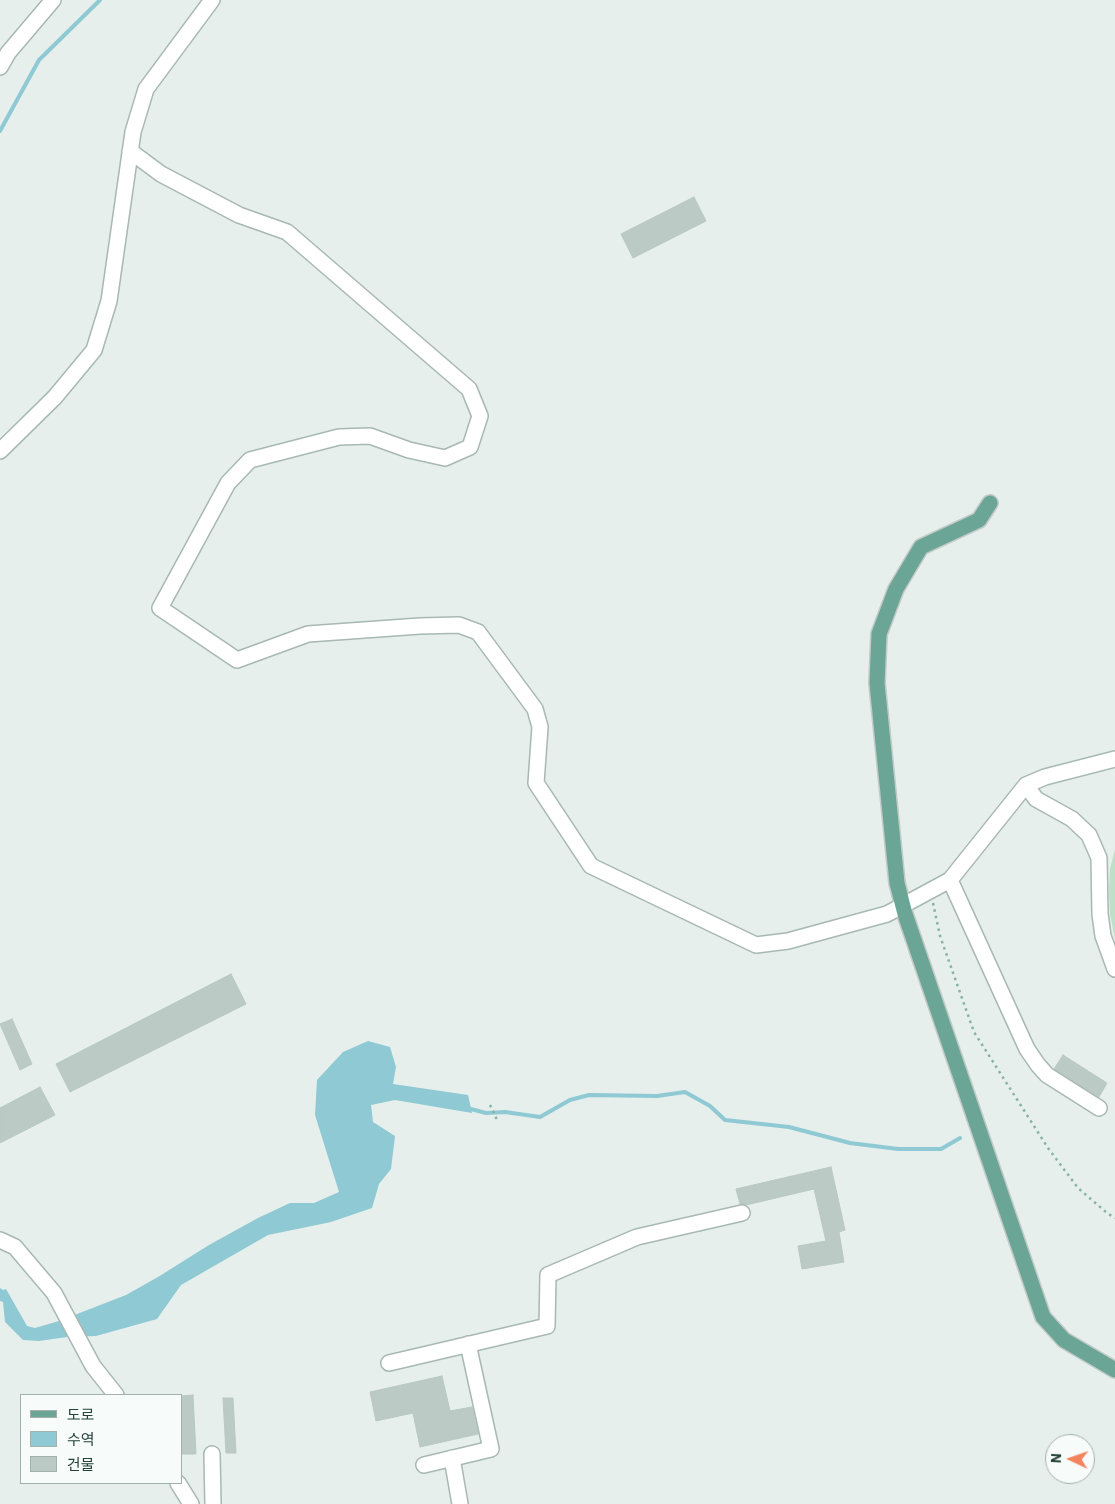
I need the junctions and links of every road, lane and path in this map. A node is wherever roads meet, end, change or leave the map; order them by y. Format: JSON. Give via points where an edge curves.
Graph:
{"nodes":[{"id":1,"x":52,"y":0,"type":"edge"},
{"id":2,"x":212,"y":0,"type":"edge"},
{"id":3,"x":0,"y":67,"type":"edge"},
{"id":4,"x":130,"y":151,"type":"junction"},
{"id":5,"x":0,"y":451,"type":"edge"},
{"id":6,"x":990,"y":503,"type":"dead end"},
{"id":7,"x":1115,"y":759,"type":"edge"},
{"id":8,"x":1026,"y":785,"type":"junction"},
{"id":9,"x":950,"y":880,"type":"junction"},
{"id":10,"x":930,"y":890,"type":"junction"},
{"id":11,"x":903,"y":905,"type":"junction"},
{"id":12,"x":1115,"y":969,"type":"edge"},
{"id":13,"x":490,"y":1105,"type":"dead end"},
{"id":14,"x":1099,"y":1108,"type":"dead end"},
{"id":15,"x":498,"y":1122,"type":"dead end"},
{"id":16,"x":742,"y":1213,"type":"dead end"},
{"id":17,"x":1115,"y":1218,"type":"edge"},
{"id":18,"x":0,"y":1240,"type":"edge"},
{"id":19,"x":468,"y":1344,"type":"junction"},
{"id":20,"x":389,"y":1363,"type":"dead end"},
{"id":21,"x":1115,"y":1370,"type":"edge"},
{"id":22,"x":115,"y":1394,"type":"edge"},
{"id":23,"x":212,"y":1454,"type":"dead end"},
{"id":24,"x":452,"y":1458,"type":"junction"},
{"id":25,"x":424,"y":1466,"type":"dead end"},
{"id":26,"x":179,"y":1484,"type":"edge"},
{"id":27,"x":191,"y":1504,"type":"edge"},
{"id":28,"x":213,"y":1504,"type":"edge"},
{"id":29,"x":460,"y":1504,"type":"edge"}],
"edges":[{"from":1,"to":3,"type":"street","via":[[8,52]]},
{"from":2,"to":4,"type":"street","via":[[146,89],[132,132]]},
{"from":4,"to":5,"type":"street","via":[[109,301],[94,350],[55,397]]},
{"from":4,"to":11,"type":"street","via":[[161,174],[239,215],[287,232],[469,388],[480,416],[470,447],[445,458],[408,450],[370,436],[338,437],[250,460],[228,483],[160,608],[237,660],[308,634],[449,625],[478,632],[535,709],[540,726],[536,784],[591,866],[756,945],[788,941],[887,914]]},
{"from":6,"to":11,"type":"main road","via":[[979,520],[921,547],[896,589],[879,634],[877,683],[897,884]]},
{"from":7,"to":8,"type":"street","via":[[1044,777]]},
{"from":8,"to":9,"type":"street"},
{"from":8,"to":12,"type":"street","via":[[1036,799],[1072,819],[1089,835],[1099,858],[1103,936]]},
{"from":9,"to":10,"type":"street"},
{"from":9,"to":14,"type":"street","via":[[1027,1049],[1047,1075]]},
{"from":10,"to":11,"type":"street"},
{"from":10,"to":17,"type":"path","via":[[940,936],[974,1032],[1048,1148],[1078,1188]]},
{"from":11,"to":21,"type":"main road","via":[[1043,1317],[1064,1340]]},
{"from":13,"to":15,"type":"path"},
{"from":16,"to":19,"type":"street","via":[[637,1237],[548,1275],[547,1326]]},
{"from":18,"to":22,"type":"street","via":[[15,1247],[54,1293],[93,1366]]},
{"from":19,"to":20,"type":"street"},
{"from":19,"to":24,"type":"street","via":[[491,1449]]},
{"from":23,"to":28,"type":"street"},
{"from":24,"to":25,"type":"street"},
{"from":24,"to":29,"type":"street"},
{"from":26,"to":27,"type":"street"}]}
